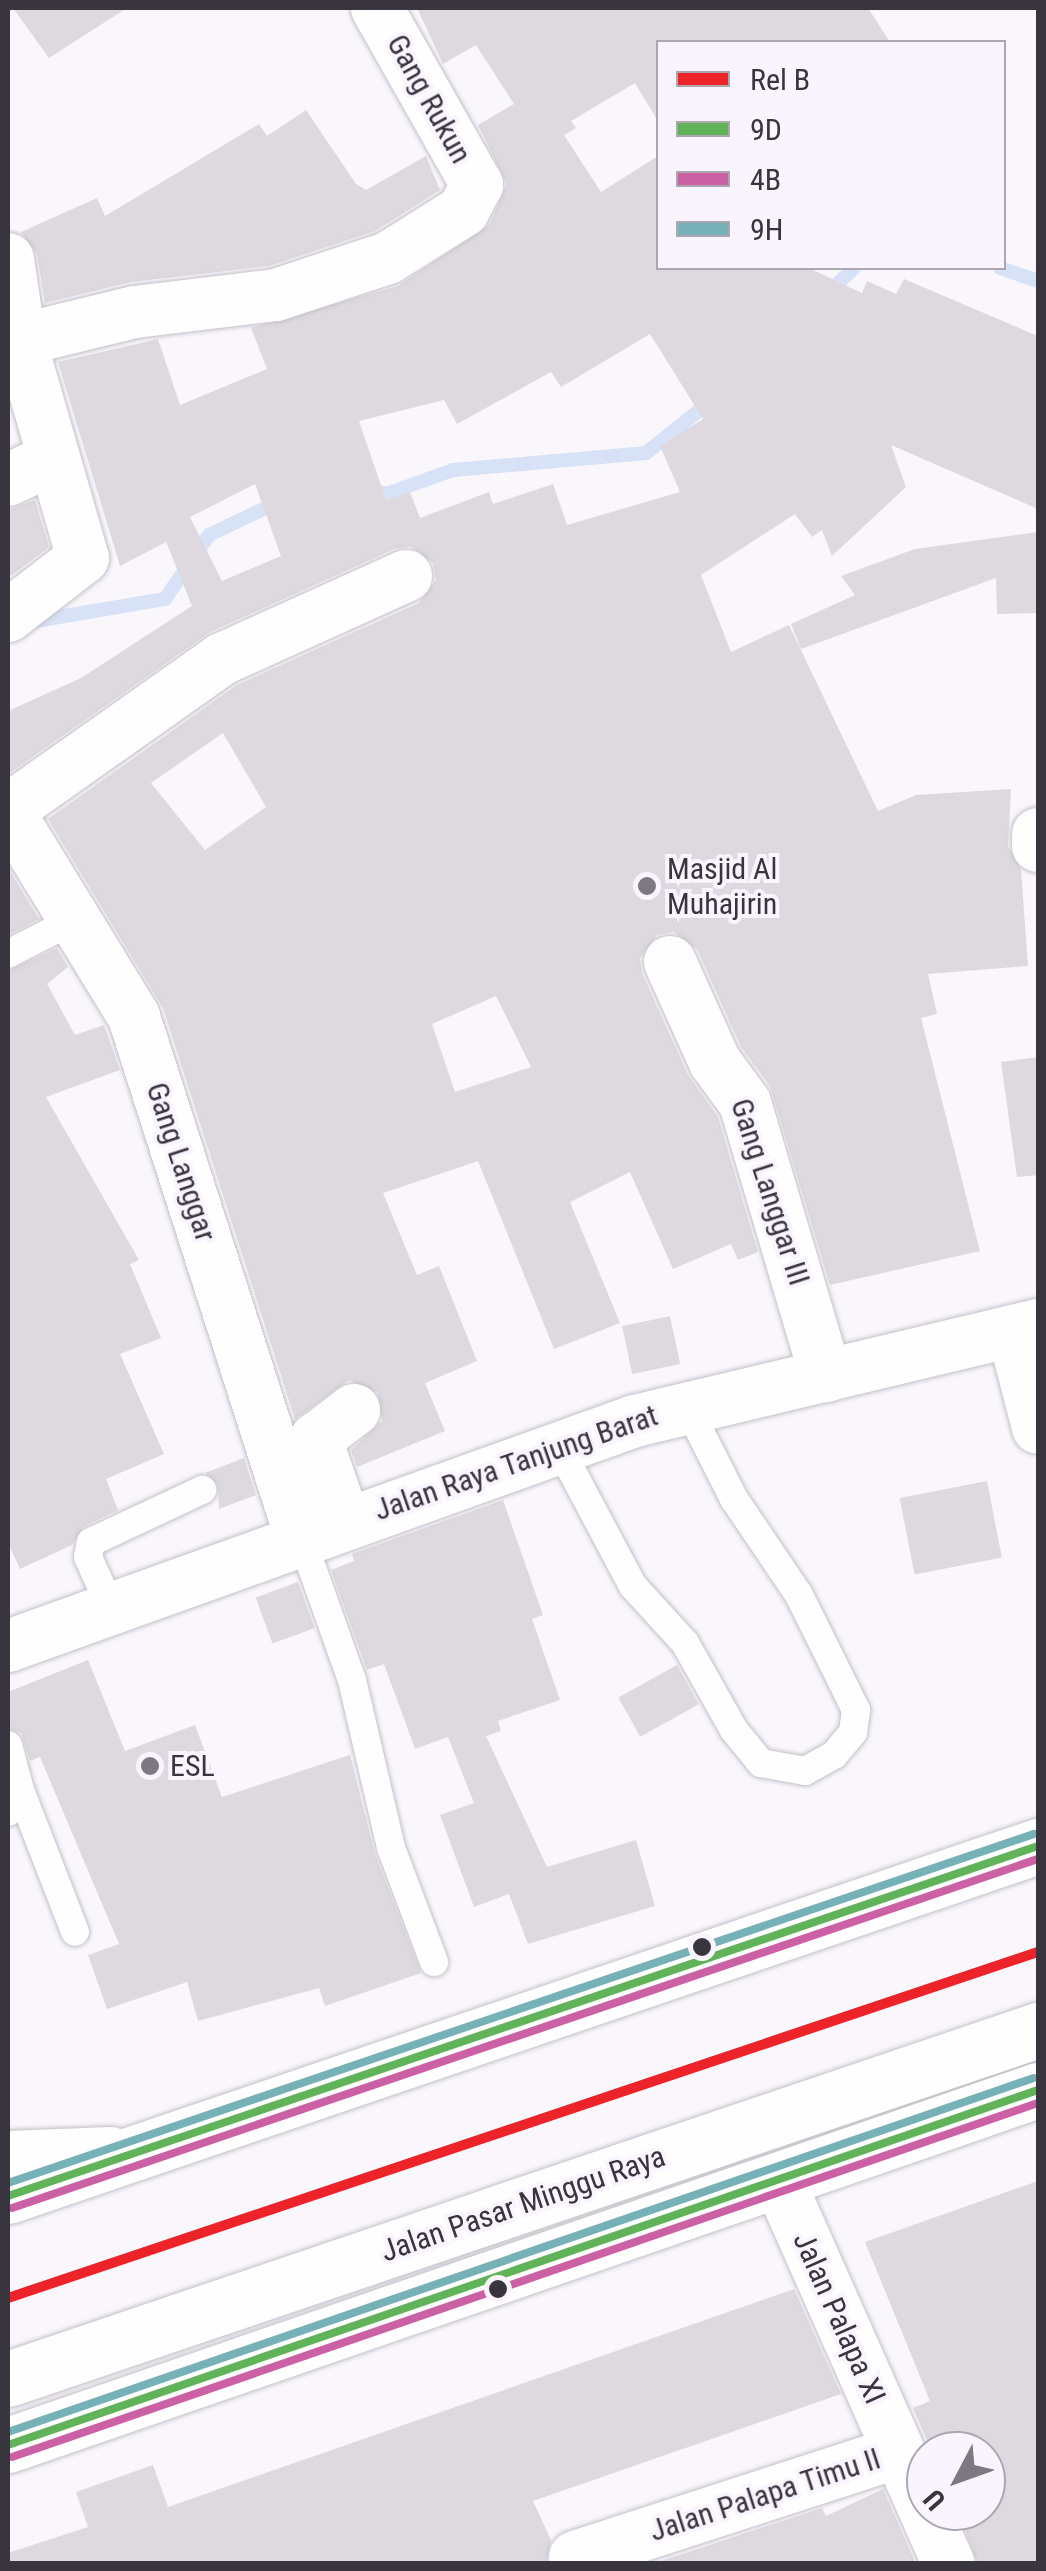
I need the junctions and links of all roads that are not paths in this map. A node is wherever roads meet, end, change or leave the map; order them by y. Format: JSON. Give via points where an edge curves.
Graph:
{"nodes":[{"id":1,"x":377,"y":8,"type":"edge"},
{"id":2,"x":8,"y":260,"type":"edge"},
{"id":3,"x":20,"y":340,"type":"junction"},
{"id":4,"x":54,"y":458,"type":"junction"},
{"id":5,"x":8,"y":480,"type":"edge"},
{"id":6,"x":406,"y":576,"type":"dead end"},
{"id":7,"x":8,"y":616,"type":"edge"},
{"id":8,"x":8,"y":811,"type":"edge"},
{"id":9,"x":1038,"y":834,"type":"edge"},
{"id":10,"x":1038,"y":846,"type":"edge"},
{"id":11,"x":74,"y":920,"type":"junction"},
{"id":12,"x":8,"y":954,"type":"edge"},
{"id":13,"x":670,"y":962,"type":"dead end"},
{"id":14,"x":1026,"y":1328,"type":"edge"},
{"id":15,"x":826,"y":1376,"type":"junction"},
{"id":16,"x":687,"y":1406,"type":"junction"},
{"id":17,"x":354,"y":1410,"type":"dead end"},
{"id":18,"x":1038,"y":1428,"type":"edge"},
{"id":19,"x":559,"y":1448,"type":"junction"},
{"id":20,"x":202,"y":1490,"type":"dead end"},
{"id":21,"x":323,"y":1529,"type":"junction"},
{"id":22,"x":110,"y":1608,"type":"junction"},
{"id":23,"x":8,"y":1646,"type":"edge"},
{"id":24,"x":8,"y":1745,"type":"edge"},
{"id":25,"x":14,"y":1801,"type":"edge"},
{"id":26,"x":1038,"y":1846,"type":"edge"},
{"id":27,"x":76,"y":1932,"type":"dead end"},
{"id":28,"x":434,"y":1962,"type":"dead end"},
{"id":29,"x":1038,"y":2030,"type":"edge"},
{"id":30,"x":1038,"y":2090,"type":"edge"},
{"id":31,"x":135,"y":2152,"type":"junction"},
{"id":32,"x":8,"y":2157,"type":"edge"},
{"id":33,"x":780,"y":2181,"type":"junction"},
{"id":34,"x":8,"y":2196,"type":"edge"},
{"id":35,"x":8,"y":2379,"type":"edge"},
{"id":36,"x":892,"y":2438,"type":"junction"},
{"id":37,"x":8,"y":2444,"type":"edge"},
{"id":38,"x":575,"y":2557,"type":"dead end"},
{"id":39,"x":949,"y":2564,"type":"edge"}],
"edges":[{"from":1,"to":3,"type":"street","name":"Gang Rukun","via":[[479,192],[426,240],[276,295],[135,312]]},
{"from":2,"to":3,"type":"street"},
{"from":3,"to":4,"type":"street"},
{"from":4,"to":5,"type":"street"},
{"from":4,"to":7,"type":"street","via":[[83,558]]},
{"from":6,"to":8,"type":"street","via":[[222,659]]},
{"from":8,"to":11,"type":"street","name":"Gang Langgar"},
{"from":9,"to":10,"type":"street"},
{"from":11,"to":12,"type":"lane"},
{"from":11,"to":21,"type":"street","name":"Gang Langgar","via":[[134,1017]]},
{"from":13,"to":15,"type":"street","name":"Gang Langgar III","via":[[698,1030],[745,1103]]},
{"from":14,"to":15,"type":"street","name":"Jalan Raya Tanjung Barat"},
{"from":14,"to":18,"type":"street"},
{"from":15,"to":16,"type":"street","name":"Jalan Raya Tanjung Barat"},
{"from":16,"to":19,"type":"street","name":"Jalan Raya Tanjung Barat"},
{"from":16,"to":19,"type":"lane","via":[[734,1499],[799,1595],[856,1710],[854,1732],[834,1755],[805,1772],[761,1763],[734,1730],[686,1642],[632,1586]]},
{"from":17,"to":21,"type":"street","via":[[316,1439]]},
{"from":19,"to":21,"type":"street","name":"Jalan Raya Tanjung Barat"},
{"from":20,"to":22,"type":"lane","via":[[90,1542],[88,1557]]},
{"from":21,"to":22,"type":"street","name":"Jalan Raya Tanjung Barat"},
{"from":21,"to":28,"type":"lane","via":[[390,1848]]},
{"from":22,"to":23,"type":"street","name":"Jalan Raya Tanjung Barat"},
{"from":24,"to":25,"type":"lane"},
{"from":25,"to":27,"type":"lane"},
{"from":26,"to":31,"type":"main road"},
{"from":29,"to":35,"type":"main road","name":"Jalan Pasar Minggu Raya"},
{"from":30,"to":33,"type":"main road","name":"Jalan Pasar Minggu Raya"},
{"from":31,"to":32,"type":"street"},
{"from":31,"to":34,"type":"main road"},
{"from":33,"to":36,"type":"street","name":"Jalan Palapa XI"},
{"from":33,"to":37,"type":"main road","name":"Jalan Pasar Minggu Raya"},
{"from":36,"to":38,"type":"street","name":"Jalan Palapa Timu II"},
{"from":36,"to":39,"type":"street","name":"Jalan Palapa XI"}]}
